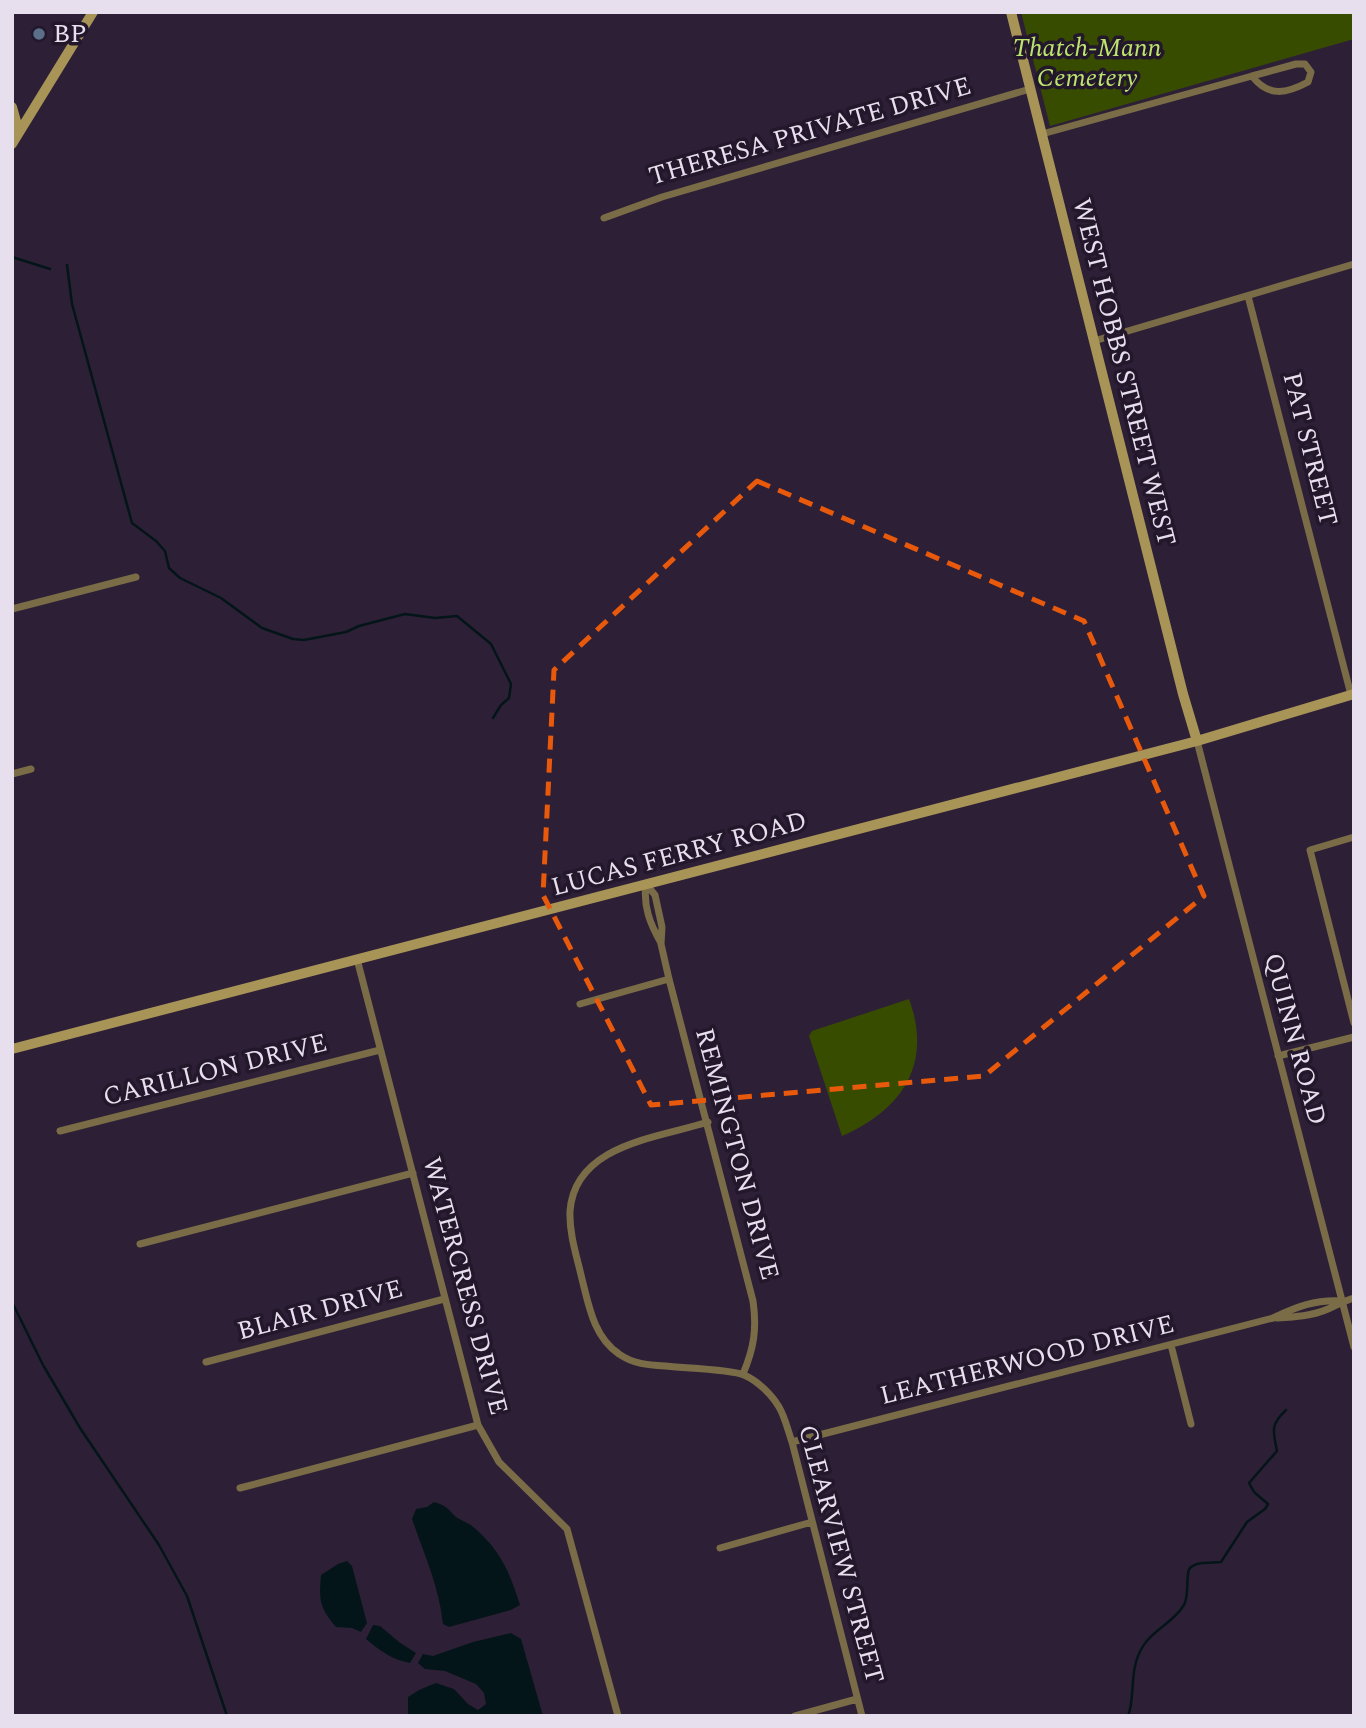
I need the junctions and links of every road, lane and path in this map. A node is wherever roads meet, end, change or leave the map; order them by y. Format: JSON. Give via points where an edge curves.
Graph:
{"nodes":[{"id":1,"x":93,"y":12,"type":"edge"},
{"id":2,"x":1011,"y":12,"type":"edge"},
{"id":3,"x":1252,"y":76,"type":"junction"},
{"id":4,"x":1030,"y":89,"type":"junction"},
{"id":5,"x":12,"y":107,"type":"edge"},
{"id":6,"x":19,"y":132,"type":"junction"},
{"id":7,"x":1042,"y":134,"type":"junction"},
{"id":8,"x":12,"y":144,"type":"edge"},
{"id":9,"x":604,"y":218,"type":"dead end"},
{"id":10,"x":1354,"y":264,"type":"edge"},
{"id":11,"x":1248,"y":296,"type":"junction"},
{"id":12,"x":1094,"y":341,"type":"junction"},
{"id":13,"x":136,"y":577,"type":"dead end"},
{"id":14,"x":12,"y":609,"type":"edge"},
{"id":15,"x":1352,"y":694,"type":"edge"},
{"id":16,"x":1197,"y":741,"type":"junction"},
{"id":17,"x":31,"y":769,"type":"dead end"},
{"id":18,"x":12,"y":774,"type":"edge"},
{"id":19,"x":1354,"y":837,"type":"edge"},
{"id":20,"x":646,"y":884,"type":"junction"},
{"id":21,"x":661,"y":944,"type":"junction"},
{"id":22,"x":357,"y":959,"type":"junction"},
{"id":23,"x":669,"y":979,"type":"junction"},
{"id":24,"x":580,"y":1004,"type":"dead end"},
{"id":25,"x":1354,"y":1023,"type":"edge"},
{"id":26,"x":1354,"y":1037,"type":"edge"},
{"id":27,"x":12,"y":1049,"type":"edge"},
{"id":28,"x":380,"y":1050,"type":"junction"},
{"id":29,"x":1278,"y":1056,"type":"junction"},
{"id":30,"x":708,"y":1122,"type":"junction"},
{"id":31,"x":60,"y":1131,"type":"dead end"},
{"id":32,"x":412,"y":1173,"type":"junction"},
{"id":33,"x":139,"y":1244,"type":"dead end"},
{"id":34,"x":1354,"y":1298,"type":"edge"},
{"id":35,"x":444,"y":1299,"type":"junction"},
{"id":36,"x":1342,"y":1301,"type":"junction"},
{"id":37,"x":1171,"y":1345,"type":"junction"},
{"id":38,"x":1354,"y":1347,"type":"edge"},
{"id":39,"x":206,"y":1362,"type":"dead end"},
{"id":40,"x":743,"y":1374,"type":"junction"},
{"id":41,"x":1191,"y":1424,"type":"dead end"},
{"id":42,"x":478,"y":1425,"type":"junction"},
{"id":43,"x":792,"y":1442,"type":"junction"},
{"id":44,"x":240,"y":1488,"type":"dead end"},
{"id":45,"x":811,"y":1522,"type":"junction"},
{"id":46,"x":720,"y":1548,"type":"dead end"},
{"id":47,"x":857,"y":1699,"type":"junction"},
{"id":48,"x":618,"y":1716,"type":"edge"},
{"id":49,"x":795,"y":1716,"type":"edge"},
{"id":50,"x":862,"y":1716,"type":"edge"}],
"edges":[{"from":1,"to":6,"type":"street"},
{"from":2,"to":4,"type":"street","name":"WEST HOBBS STREET WEST"},
{"from":3,"to":3,"type":"street","via":[[1260,86],[1279,92],[1308,82],[1311,72],[1305,64],[1296,64]]},
{"from":3,"to":7,"type":"street"},
{"from":4,"to":7,"type":"street","name":"WEST HOBBS STREET WEST"},
{"from":4,"to":9,"type":"street","name":"THERESA PRIVATE DRIVE"},
{"from":5,"to":6,"type":"street"},
{"from":6,"to":8,"type":"street"},
{"from":7,"to":12,"type":"street","name":"WEST HOBBS STREET WEST"},
{"from":10,"to":11,"type":"street"},
{"from":11,"to":12,"type":"street"},
{"from":11,"to":15,"type":"street","name":"PAT STREET"},
{"from":12,"to":16,"type":"street","name":"WEST HOBBS STREET WEST"},
{"from":13,"to":14,"type":"street"},
{"from":15,"to":16,"type":"street","name":"LUCAS FERRY ROAD"},
{"from":16,"to":20,"type":"street","name":"LUCAS FERRY ROAD"},
{"from":16,"to":29,"type":"street","name":"QUINN ROAD"},
{"from":17,"to":18,"type":"street"},
{"from":19,"to":25,"type":"street","via":[[1310,850]]},
{"from":20,"to":21,"type":"street","name":"REMINGTON DRIVE","via":[[646,910]]},
{"from":20,"to":21,"type":"street","name":"REMINGTON DRIVE","via":[[655,895]]},
{"from":20,"to":22,"type":"street","name":"LUCAS FERRY ROAD"},
{"from":21,"to":23,"type":"street","name":"REMINGTON DRIVE"},
{"from":22,"to":27,"type":"street","name":"LUCAS FERRY ROAD"},
{"from":22,"to":28,"type":"street","name":"WATERCRESS DRIVE"},
{"from":23,"to":24,"type":"street"},
{"from":23,"to":30,"type":"street","name":"REMINGTON DRIVE"},
{"from":26,"to":29,"type":"street"},
{"from":28,"to":31,"type":"street","name":"CARILLON DRIVE"},
{"from":28,"to":32,"type":"street","name":"WATERCRESS DRIVE"},
{"from":29,"to":36,"type":"street","name":"QUINN ROAD"},
{"from":30,"to":40,"type":"street","name":"REMINGTON DRIVE","via":[[756,1321],[753,1352]]},
{"from":30,"to":40,"type":"street","via":[[616,1149],[598,1160],[574,1192],[572,1232],[593,1319],[607,1345],[643,1364]]},
{"from":32,"to":33,"type":"street"},
{"from":32,"to":35,"type":"street","name":"WATERCRESS DRIVE"},
{"from":34,"to":36,"type":"street","name":"LEATHERWOOD DRIVE"},
{"from":35,"to":39,"type":"street","name":"BLAIR DRIVE"},
{"from":35,"to":42,"type":"street","name":"WATERCRESS DRIVE"},
{"from":36,"to":37,"type":"street","name":"LEATHERWOOD DRIVE","via":[[1310,1303],[1273,1318]]},
{"from":36,"to":38,"type":"street","name":"QUINN ROAD"},
{"from":37,"to":41,"type":"street"},
{"from":37,"to":43,"type":"street","name":"LEATHERWOOD DRIVE"},
{"from":40,"to":43,"type":"street","name":"CLEARVIEW STREET","via":[[780,1408]]},
{"from":42,"to":44,"type":"street"},
{"from":42,"to":48,"type":"street","name":"WATERCRESS DRIVE","via":[[499,1462],[567,1529]]},
{"from":43,"to":45,"type":"street","name":"CLEARVIEW STREET"},
{"from":45,"to":46,"type":"street"},
{"from":45,"to":47,"type":"street","name":"CLEARVIEW STREET"},
{"from":47,"to":49,"type":"street"},
{"from":47,"to":50,"type":"street","name":"CLEARVIEW STREET"}]}
